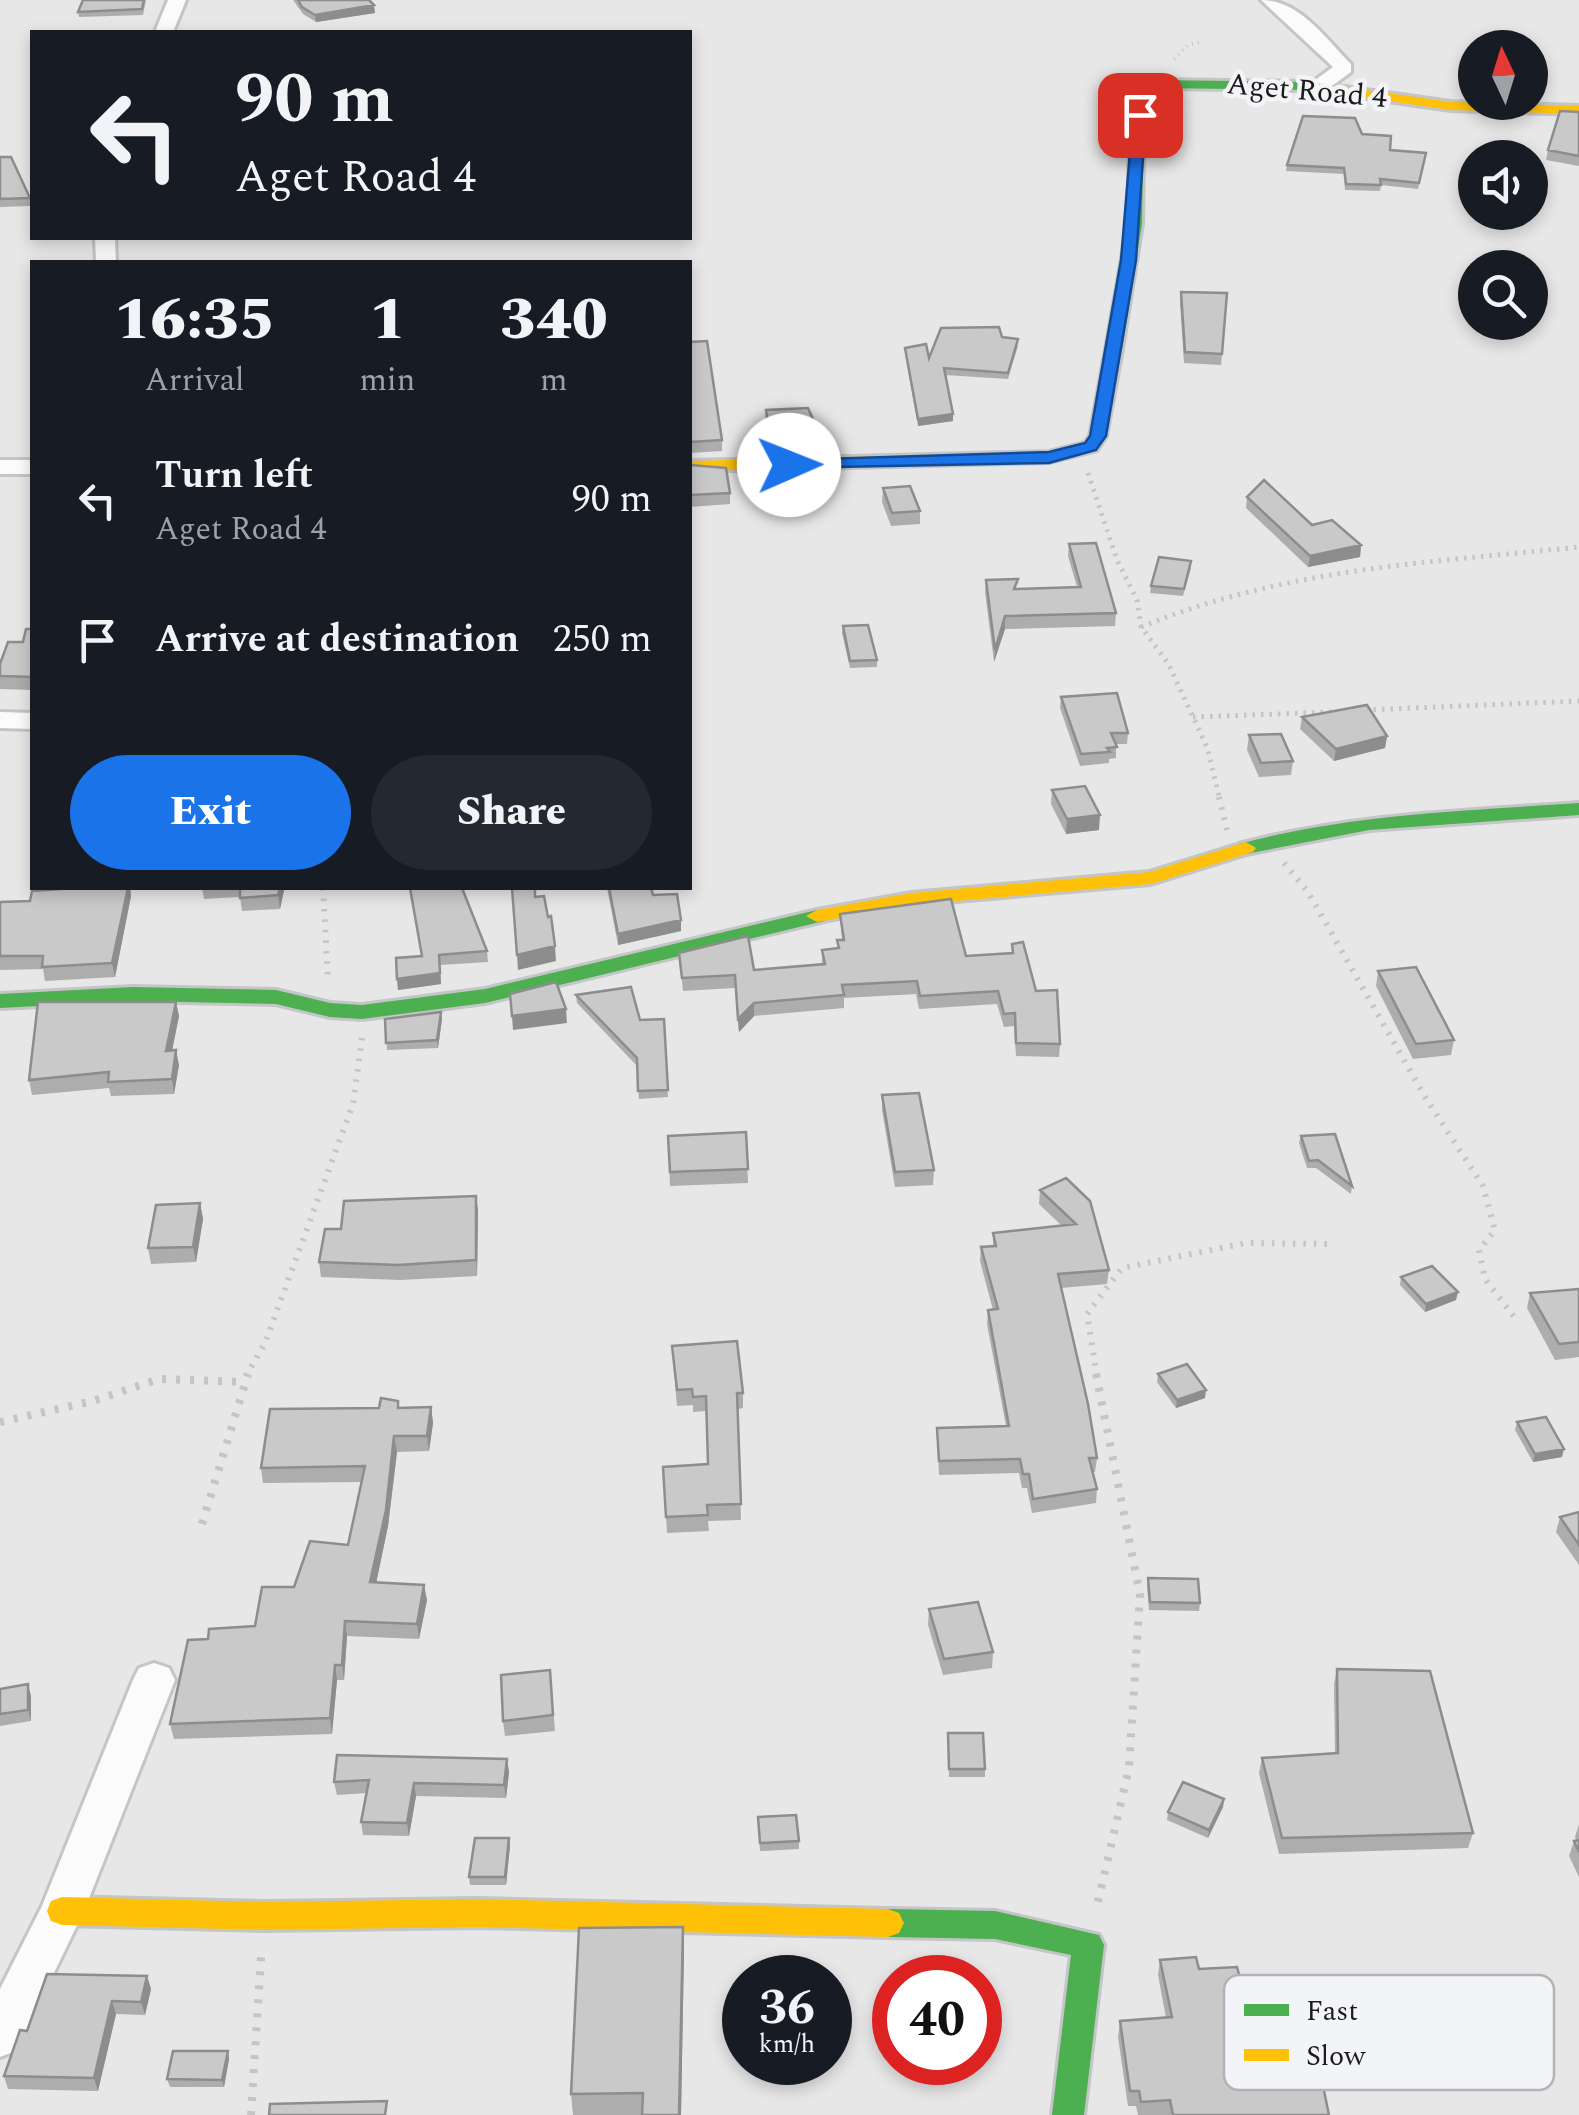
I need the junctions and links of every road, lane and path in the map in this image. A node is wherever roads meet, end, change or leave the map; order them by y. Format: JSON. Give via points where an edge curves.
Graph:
{"nodes":[{"id":1,"x":178,"y":0,"type":"edge"},
{"id":2,"x":1270,"y":0,"type":"edge"},
{"id":3,"x":165,"y":30,"type":"edge"},
{"id":4,"x":1318,"y":87,"type":"junction"},
{"id":5,"x":1579,"y":110,"type":"edge"},
{"id":6,"x":1083,"y":452,"type":"junction"},
{"id":7,"x":30,"y":466,"type":"edge"},
{"id":8,"x":692,"y":466,"type":"edge"},
{"id":9,"x":0,"y":467,"type":"edge"},
{"id":10,"x":1579,"y":547,"type":"edge"},
{"id":11,"x":1142,"y":627,"type":"junction"},
{"id":12,"x":1579,"y":701,"type":"edge"},
{"id":13,"x":1353,"y":711,"type":"edge"},
{"id":14,"x":1337,"y":712,"type":"edge"},
{"id":15,"x":1193,"y":717,"type":"junction"},
{"id":16,"x":0,"y":720,"type":"edge"},
{"id":17,"x":30,"y":720,"type":"edge"},
{"id":18,"x":1579,"y":809,"type":"edge"},
{"id":19,"x":1260,"y":844,"type":"junction"},
{"id":20,"x":1234,"y":852,"type":"junction"},
{"id":21,"x":322,"y":890,"type":"edge"},
{"id":22,"x":0,"y":1001,"type":"edge"},
{"id":23,"x":330,"y":1010,"type":"junction"},
{"id":24,"x":362,"y":1012,"type":"junction"},
{"id":25,"x":1334,"y":1244,"type":"dead end"},
{"id":26,"x":1518,"y":1322,"type":"dead end"},
{"id":27,"x":243,"y":1382,"type":"junction"},
{"id":28,"x":0,"y":1422,"type":"edge"},
{"id":29,"x":202,"y":1524,"type":"dead end"},
{"id":30,"x":154,"y":1680,"type":"dead end"},
{"id":31,"x":62,"y":1911,"type":"junction"},
{"id":32,"x":265,"y":1916,"type":"junction"},
{"id":33,"x":1088,"y":1946,"type":"junction"},
{"id":34,"x":0,"y":2036,"type":"edge"},
{"id":35,"x":251,"y":2115,"type":"edge"},
{"id":36,"x":1068,"y":2115,"type":"edge"}],
"edges":[{"from":1,"to":3,"type":"street"},
{"from":2,"to":4,"type":"street","via":[[1344,68]]},
{"from":4,"to":5,"type":"street","name":"Aget Road 4","via":[[1451,106]]},
{"from":4,"to":6,"type":"street","name":"Aget Road 4","via":[[1170,83],[1138,95],[1128,260],[1098,436]]},
{"from":6,"to":8,"type":"street"},
{"from":6,"to":11,"type":"path"},
{"from":7,"to":9,"type":"street"},
{"from":10,"to":11,"type":"path","via":[[1310,573],[1201,600]]},
{"from":11,"to":15,"type":"path"},
{"from":12,"to":13,"type":"path"},
{"from":14,"to":15,"type":"path"},
{"from":15,"to":20,"type":"path","via":[[1217,774]]},
{"from":16,"to":17,"type":"street"},
{"from":18,"to":19,"type":"street","via":[[1340,829]]},
{"from":19,"to":20,"type":"street"},
{"from":19,"to":26,"type":"path","via":[[1308,892],[1483,1186],[1495,1230],[1480,1250],[1485,1279]]},
{"from":20,"to":24,"type":"street","via":[[1151,878],[836,910],[485,996]]},
{"from":21,"to":23,"type":"path"},
{"from":22,"to":23,"type":"street","via":[[276,996]]},
{"from":23,"to":24,"type":"street"},
{"from":24,"to":27,"type":"path","via":[[353,1104],[266,1343]]},
{"from":25,"to":33,"type":"path","via":[[1246,1243],[1122,1268],[1087,1314],[1140,1594],[1128,1768]]},
{"from":27,"to":28,"type":"path","via":[[159,1379]]},
{"from":27,"to":29,"type":"path"},
{"from":30,"to":31,"type":"street"},
{"from":31,"to":32,"type":"street"},
{"from":31,"to":34,"type":"street"},
{"from":32,"to":33,"type":"street","via":[[478,1913],[994,1926]]},
{"from":32,"to":35,"type":"path"},
{"from":33,"to":36,"type":"street"}]}
